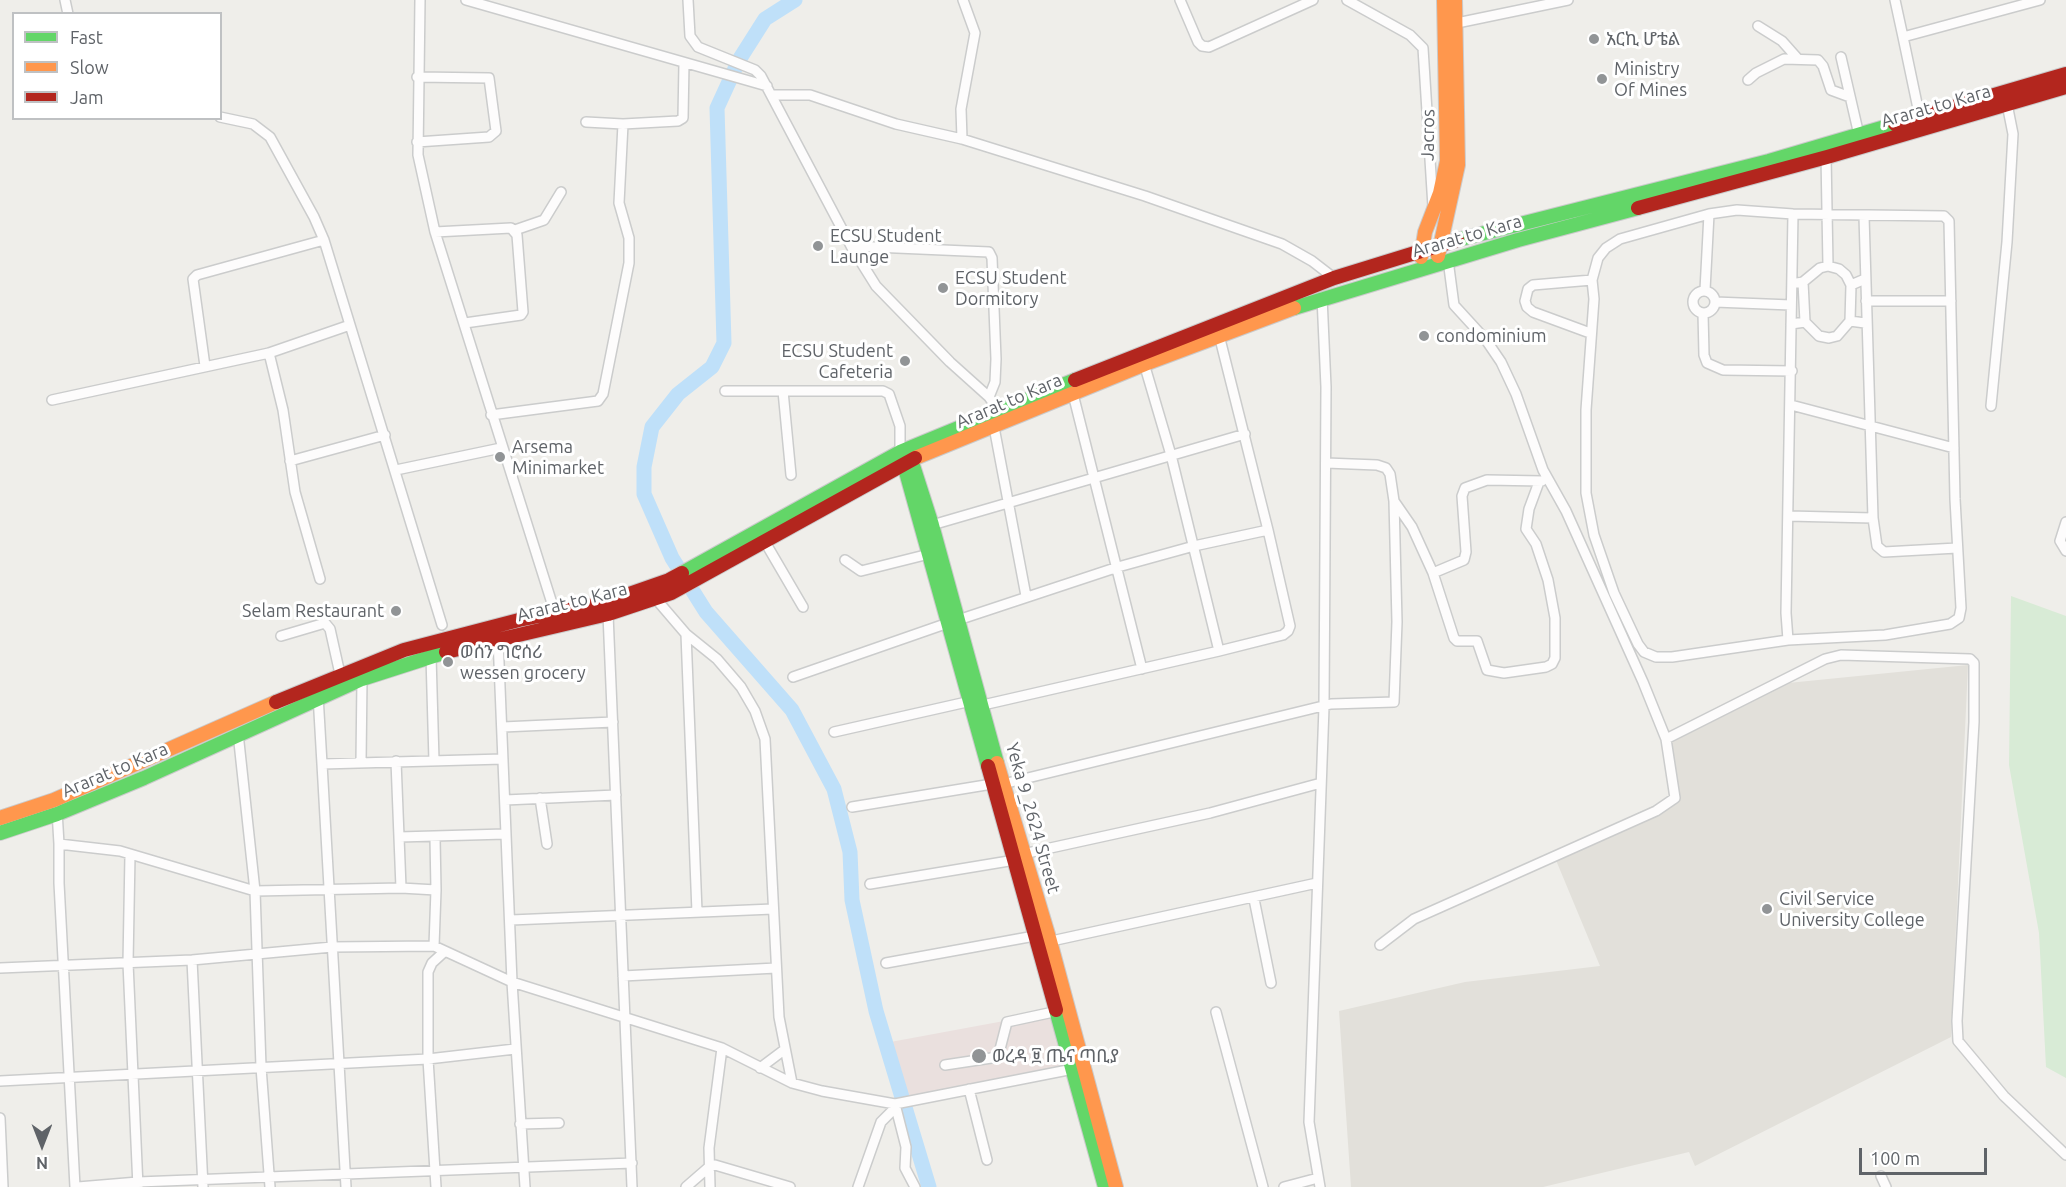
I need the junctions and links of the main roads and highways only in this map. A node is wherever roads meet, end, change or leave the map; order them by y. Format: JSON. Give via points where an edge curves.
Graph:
{"nodes":[{"id":1,"x":1444,"y":0,"type":"edge"},
{"id":2,"x":1455,"y":0,"type":"edge"},
{"id":3,"x":2066,"y":74,"type":"edge"},
{"id":4,"x":2066,"y":87,"type":"edge"},
{"id":5,"x":1825,"y":151,"type":"junction"},
{"id":6,"x":1439,"y":247,"type":"junction"},
{"id":7,"x":1422,"y":249,"type":"junction"},
{"id":8,"x":1443,"y":262,"type":"junction"},
{"id":9,"x":1420,"y":268,"type":"junction"},
{"id":10,"x":1143,"y":358,"type":"junction"},
{"id":11,"x":905,"y":452,"type":"junction"},
{"id":12,"x":918,"y":496,"type":"junction"},
{"id":13,"x":821,"y":500,"type":"junction"},
{"id":14,"x":692,"y":576,"type":"junction"},
{"id":15,"x":647,"y":598,"type":"junction"},
{"id":16,"x":558,"y":619,"type":"junction"},
{"id":17,"x":953,"y":622,"type":"junction"},
{"id":18,"x":318,"y":691,"type":"junction"},
{"id":19,"x":141,"y":772,"type":"junction"},
{"id":20,"x":56,"y":807,"type":"junction"},
{"id":21,"x":0,"y":818,"type":"edge"},
{"id":22,"x":0,"y":833,"type":"edge"},
{"id":23,"x":1043,"y":938,"type":"junction"},
{"id":24,"x":1105,"y":1187,"type":"edge"},
{"id":25,"x":1116,"y":1187,"type":"edge"}],
"edges":[{"from":1,"to":7,"type":"main road","name":"Jacros","via":[[1447,160]]},
{"from":2,"to":6,"type":"main road","name":"Jacros","via":[[1458,165]]},
{"from":3,"to":5,"type":"main road","name":"Ararat to Kara","via":[[1859,135]]},
{"from":4,"to":5,"type":"main road","name":"Ararat to Kara"},
{"from":5,"to":6,"type":"main road","name":"Ararat to Kara"},
{"from":5,"to":8,"type":"main road","name":"Ararat to Kara"},
{"from":6,"to":7,"type":"main road","name":"Ararat to Kara"},
{"from":6,"to":8,"type":"main road","name":"Jacros"},
{"from":7,"to":9,"type":"main road","name":"Jacros"},
{"from":7,"to":10,"type":"main road","name":"Ararat to Kara","via":[[1334,278]]},
{"from":8,"to":9,"type":"main road","name":"Ararat to Kara"},
{"from":9,"to":10,"type":"main road","name":"Ararat to Kara"},
{"from":10,"to":11,"type":"main road","name":"Ararat to Kara","via":[[998,410]]},
{"from":10,"to":11,"type":"main road","name":"Ararat to Kara","via":[[1073,394],[994,427]]},
{"from":11,"to":12,"type":"main road","name":"Yeka 9_2624 Street"},
{"from":11,"to":13,"type":"main road","name":"Ararat to Kara"},
{"from":12,"to":17,"type":"main road","name":"Yeka 9_2624 Street","via":[[929,554]]},
{"from":12,"to":17,"type":"main road","name":"Yeka 9_2624 Street","via":[[932,525]]},
{"from":13,"to":14,"type":"main road","name":"Ararat to Kara"},
{"from":13,"to":14,"type":"main road","name":"Ararat to Kara","via":[[765,542]]},
{"from":14,"to":15,"type":"main road","name":"Ararat to Kara"},
{"from":15,"to":16,"type":"main road","name":"Ararat to Kara"},
{"from":15,"to":16,"type":"main road","name":"Ararat to Kara","via":[[608,614]]},
{"from":16,"to":18,"type":"main road","name":"Ararat to Kara"},
{"from":16,"to":18,"type":"main road","name":"Ararat to Kara","via":[[404,650],[340,674]]},
{"from":17,"to":23,"type":"main road","name":"Yeka 9_2624 Street"},
{"from":18,"to":19,"type":"main road","name":"Ararat to Kara"},
{"from":18,"to":19,"type":"main road","name":"Ararat to Kara","via":[[238,734]]},
{"from":19,"to":20,"type":"main road","name":"Ararat to Kara"},
{"from":20,"to":21,"type":"main road","name":"Ararat to Kara"},
{"from":20,"to":22,"type":"main road","name":"Ararat to Kara"},
{"from":23,"to":24,"type":"main road","name":"Yeka 9_2624 Street","via":[[1058,1011]]},
{"from":23,"to":25,"type":"main road","name":"Yeka 9_2624 Street"}]}
